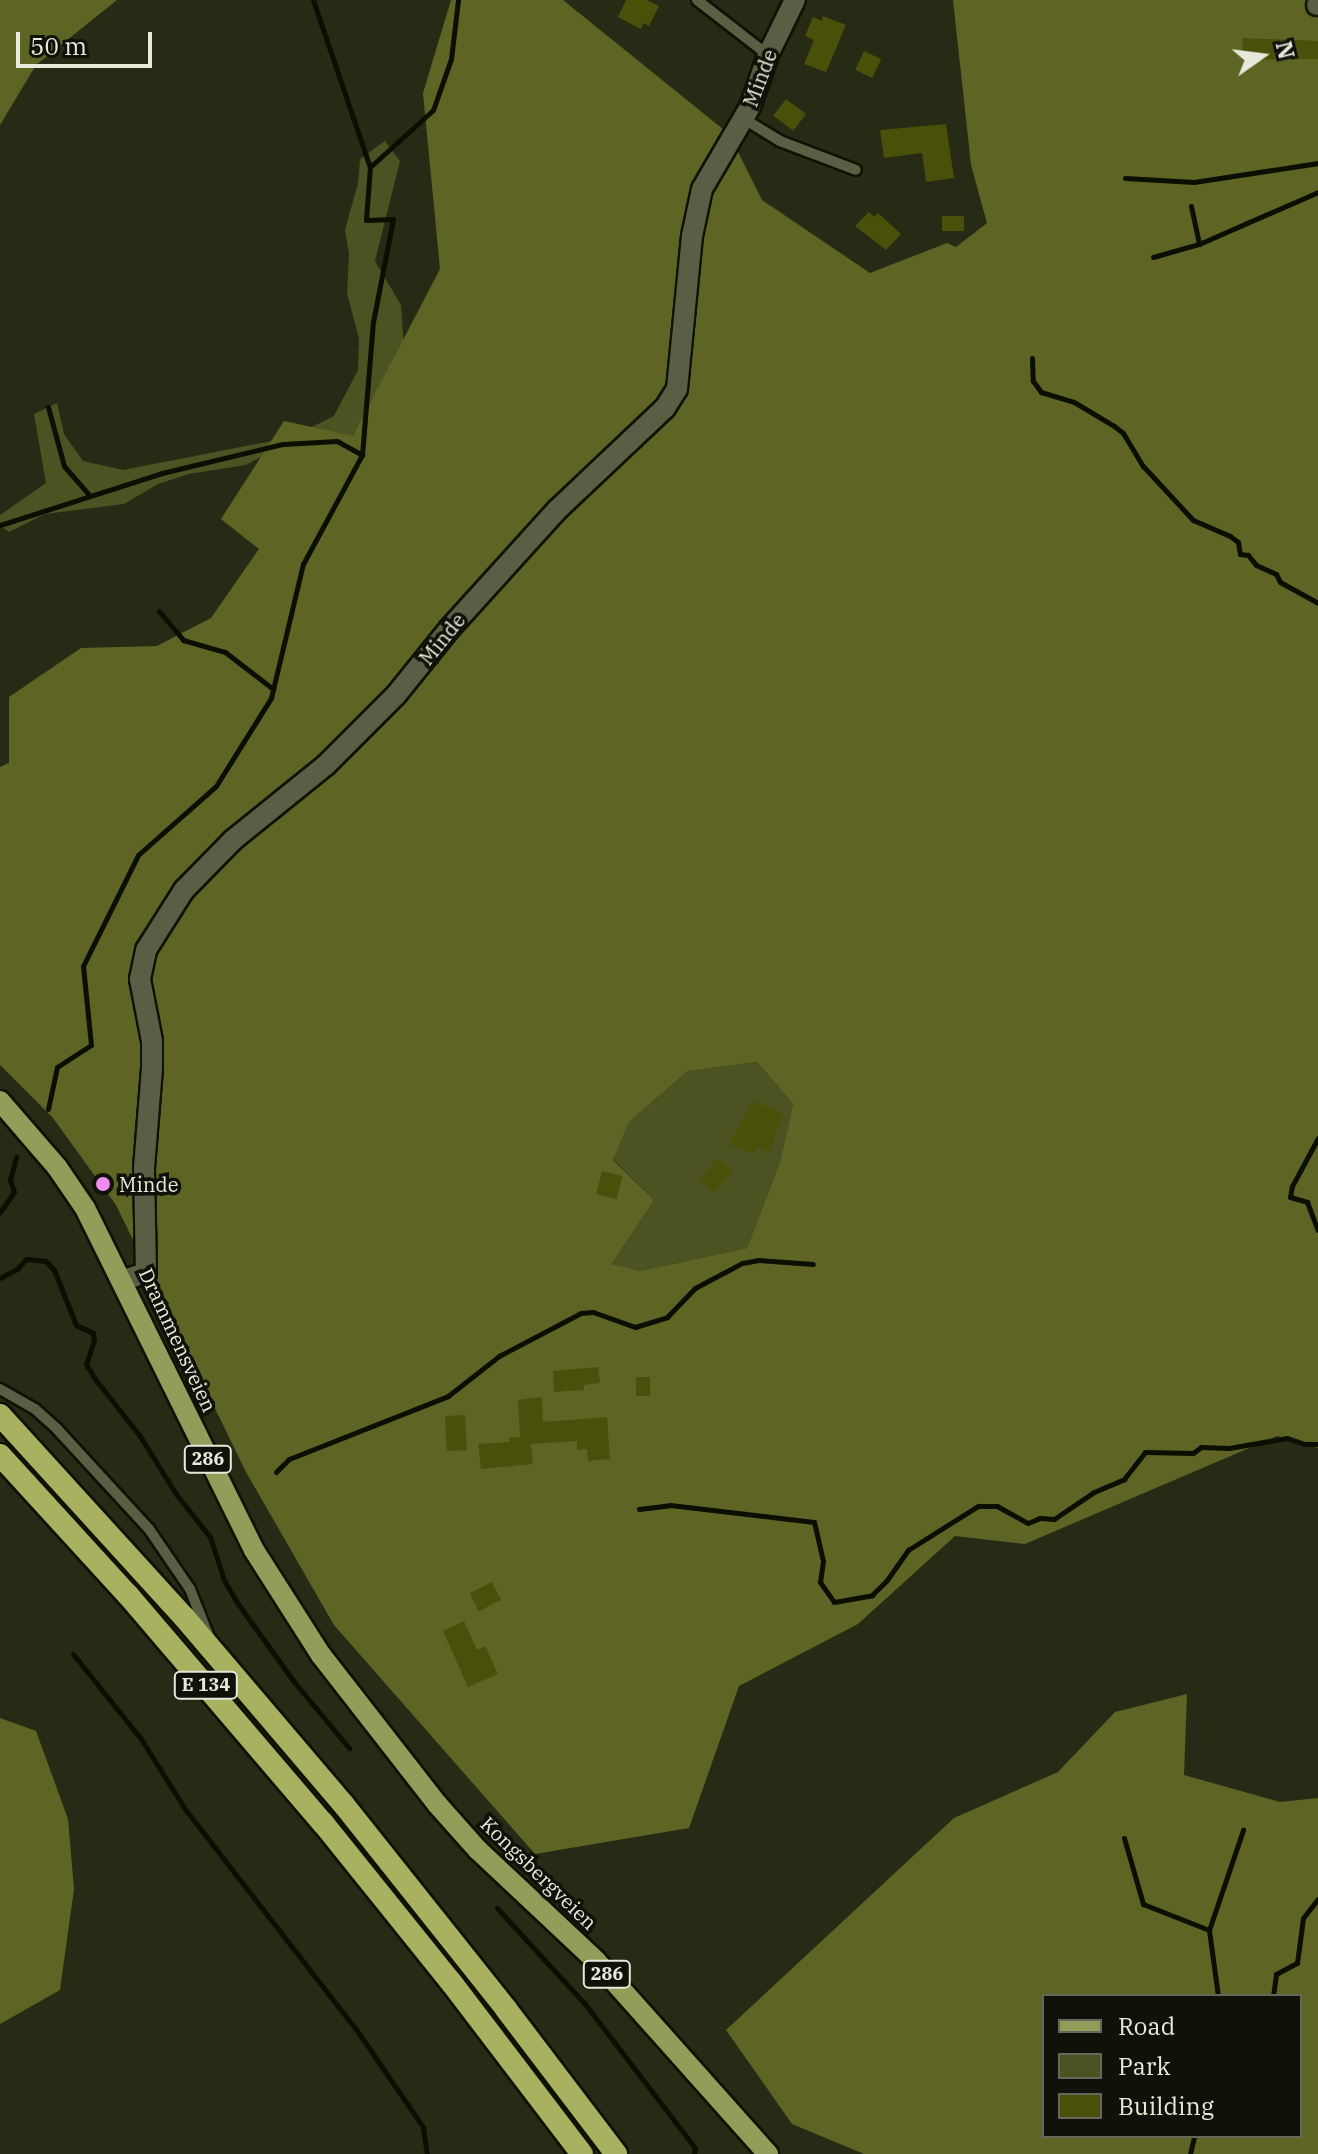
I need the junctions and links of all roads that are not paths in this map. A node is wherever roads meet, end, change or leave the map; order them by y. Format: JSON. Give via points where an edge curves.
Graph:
{"nodes":[{"id":1,"x":697,"y":0,"type":"edge"},
{"id":2,"x":795,"y":0,"type":"edge"},
{"id":3,"x":768,"y":55,"type":"junction"},
{"id":4,"x":744,"y":119,"type":"junction"},
{"id":5,"x":856,"y":170,"type":"dead end"},
{"id":6,"x":0,"y":1101,"type":"edge"},
{"id":7,"x":123,"y":1280,"type":"junction"},
{"id":8,"x":0,"y":1389,"type":"edge"},
{"id":9,"x":0,"y":1415,"type":"edge"},
{"id":10,"x":0,"y":1455,"type":"edge"},
{"id":11,"x":215,"y":1654,"type":"junction"},
{"id":12,"x":437,"y":1804,"type":"joint"},
{"id":13,"x":582,"y":2154,"type":"edge"},
{"id":14,"x":616,"y":2154,"type":"edge"},
{"id":15,"x":768,"y":2154,"type":"edge"}],
"edges":[{"from":1,"to":3,"type":"lane"},
{"from":2,"to":3,"type":"street","name":"Minde"},
{"from":3,"to":4,"type":"street","name":"Minde"},
{"from":4,"to":5,"type":"lane","via":[[780,141]]},
{"from":4,"to":7,"type":"street","name":"Minde","via":[[702,189],[692,236],[677,389],[665,408],[557,510],[396,695],[326,765],[233,840],[184,890],[146,950],[140,979],[152,1041],[144,1168],[146,1273]]},
{"from":6,"to":7,"type":"main road","name":"Drammensveien","number":"286","via":[[57,1167]]},
{"from":7,"to":12,"type":"main road","name":"Drammensveien","number":"286","via":[[223,1489],[283,1598]]},
{"from":8,"to":11,"type":"lane","via":[[35,1409],[149,1529],[199,1607]]},
{"from":9,"to":11,"type":"highway","number":"E 134"},
{"from":10,"to":13,"type":"highway","number":"E 134","via":[[323,1823]]},
{"from":11,"to":14,"type":"highway","number":"E 134","via":[[414,1892]]},
{"from":12,"to":15,"type":"main road","name":"Kongsbergveien","number":"286","via":[[490,1862],[596,1961]]}]}
